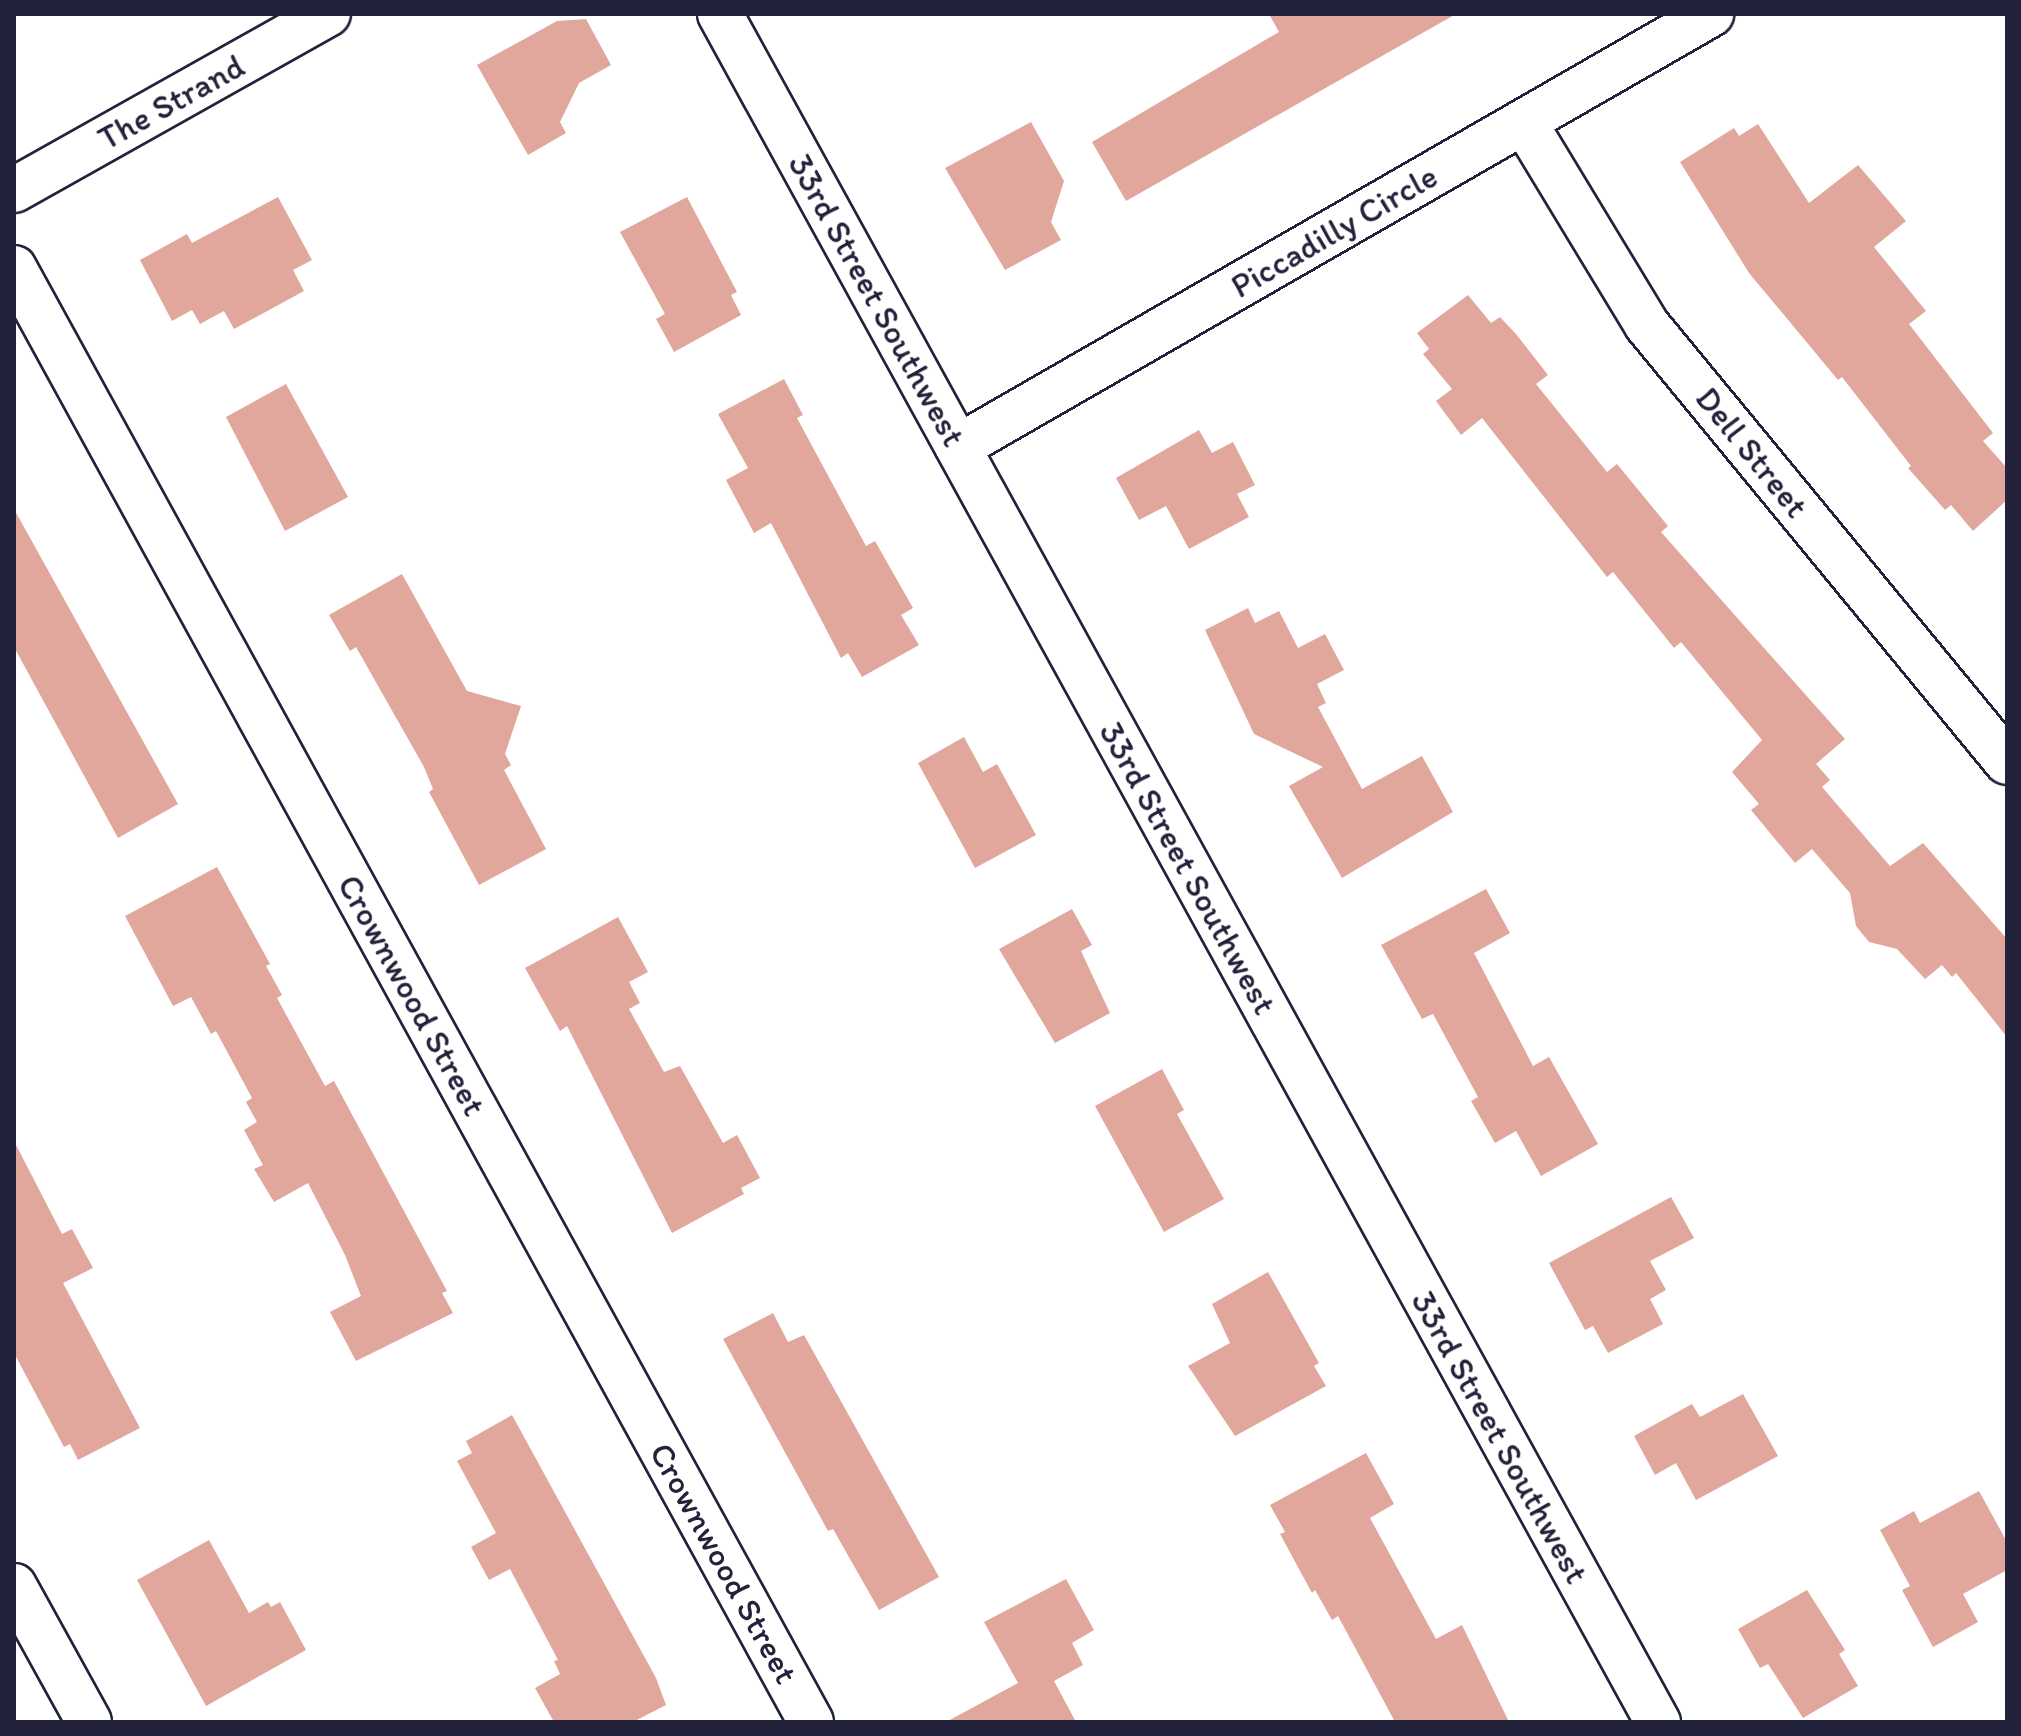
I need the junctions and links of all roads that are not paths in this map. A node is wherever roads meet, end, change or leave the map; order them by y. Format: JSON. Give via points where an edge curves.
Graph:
{"nodes":[{"id":1,"x":328,"y":14,"type":"edge"},
{"id":2,"x":720,"y":14,"type":"edge"},
{"id":3,"x":1711,"y":14,"type":"edge"},
{"id":4,"x":1524,"y":122,"type":"junction"},
{"id":5,"x":14,"y":190,"type":"edge"},
{"id":6,"x":14,"y":268,"type":"edge"},
{"id":7,"x":958,"y":447,"type":"junction"},
{"id":8,"x":2007,"y":762,"type":"edge"},
{"id":9,"x":14,"y":1586,"type":"edge"},
{"id":10,"x":89,"y":1722,"type":"edge"},
{"id":11,"x":811,"y":1722,"type":"edge"},
{"id":12,"x":1658,"y":1722,"type":"edge"}],
"edges":[{"from":1,"to":5,"type":"street","name":"The Strand"},
{"from":2,"to":7,"type":"street","name":"33rd Street Southwest"},
{"from":3,"to":4,"type":"street","name":"Piccadilly Circle"},
{"from":4,"to":7,"type":"street","name":"Piccadilly Circle"},
{"from":4,"to":8,"type":"street","name":"Dell Street","via":[[1647,325]]},
{"from":6,"to":11,"type":"street","name":"Crownwood Street"},
{"from":7,"to":12,"type":"street","name":"33rd Street Southwest"},
{"from":9,"to":10,"type":"street"}]}
